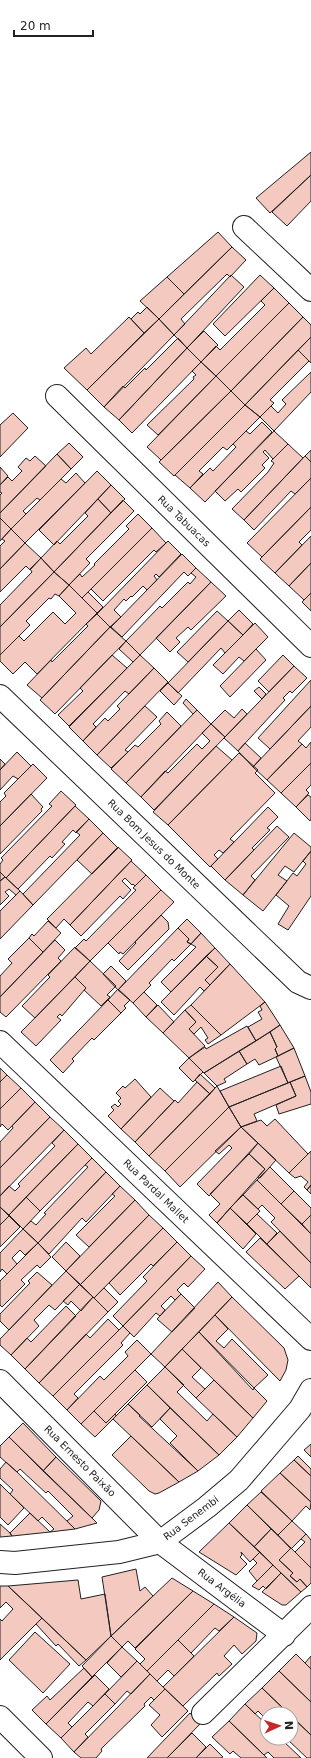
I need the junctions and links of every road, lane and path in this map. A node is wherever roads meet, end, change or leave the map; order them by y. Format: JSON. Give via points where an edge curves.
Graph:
{"nodes":[{"id":1,"x":244,"y":227,"type":"dead end"},
{"id":2,"x":311,"y":290,"type":"edge"},
{"id":3,"x":56,"y":396,"type":"dead end"},
{"id":4,"x":311,"y":646,"type":"edge"},
{"id":5,"x":0,"y":696,"type":"edge"},
{"id":6,"x":305,"y":985,"type":"edge"},
{"id":7,"x":311,"y":1004,"type":"edge"},
{"id":8,"x":0,"y":1042,"type":"edge"},
{"id":9,"x":311,"y":1339,"type":"edge"},
{"id":10,"x":0,"y":1381,"type":"edge"},
{"id":11,"x":311,"y":1390,"type":"edge"},
{"id":12,"x":160,"y":1542,"type":"junction"},
{"id":13,"x":0,"y":1562,"type":"edge"},
{"id":14,"x":311,"y":1607,"type":"edge"},
{"id":15,"x":284,"y":1635,"type":"junction"},
{"id":16,"x":203,"y":1713,"type":"dead end"},
{"id":17,"x":0,"y":1717,"type":"edge"},
{"id":18,"x":41,"y":1758,"type":"edge"}],
"edges":[{"from":1,"to":2,"type":"street"},
{"from":3,"to":4,"type":"street","name":"Rua Tabuacas"},
{"from":5,"to":6,"type":"street","name":"Rua Bom Jesus do Monte"},
{"from":6,"to":7,"type":"street"},
{"from":8,"to":9,"type":"street","name":"Rua Pardal Mallet"},
{"from":10,"to":12,"type":"street","name":"Rua Ernesto Paixão"},
{"from":11,"to":12,"type":"street","name":"Rua Senembi","via":[[300,1409],[239,1480]]},
{"from":12,"to":13,"type":"street","name":"Rua Senembi","via":[[119,1552],[15,1563]]},
{"from":12,"to":15,"type":"street","name":"Rua Argélia"},
{"from":14,"to":15,"type":"street"},
{"from":15,"to":16,"type":"street"},
{"from":17,"to":18,"type":"street"}]}
